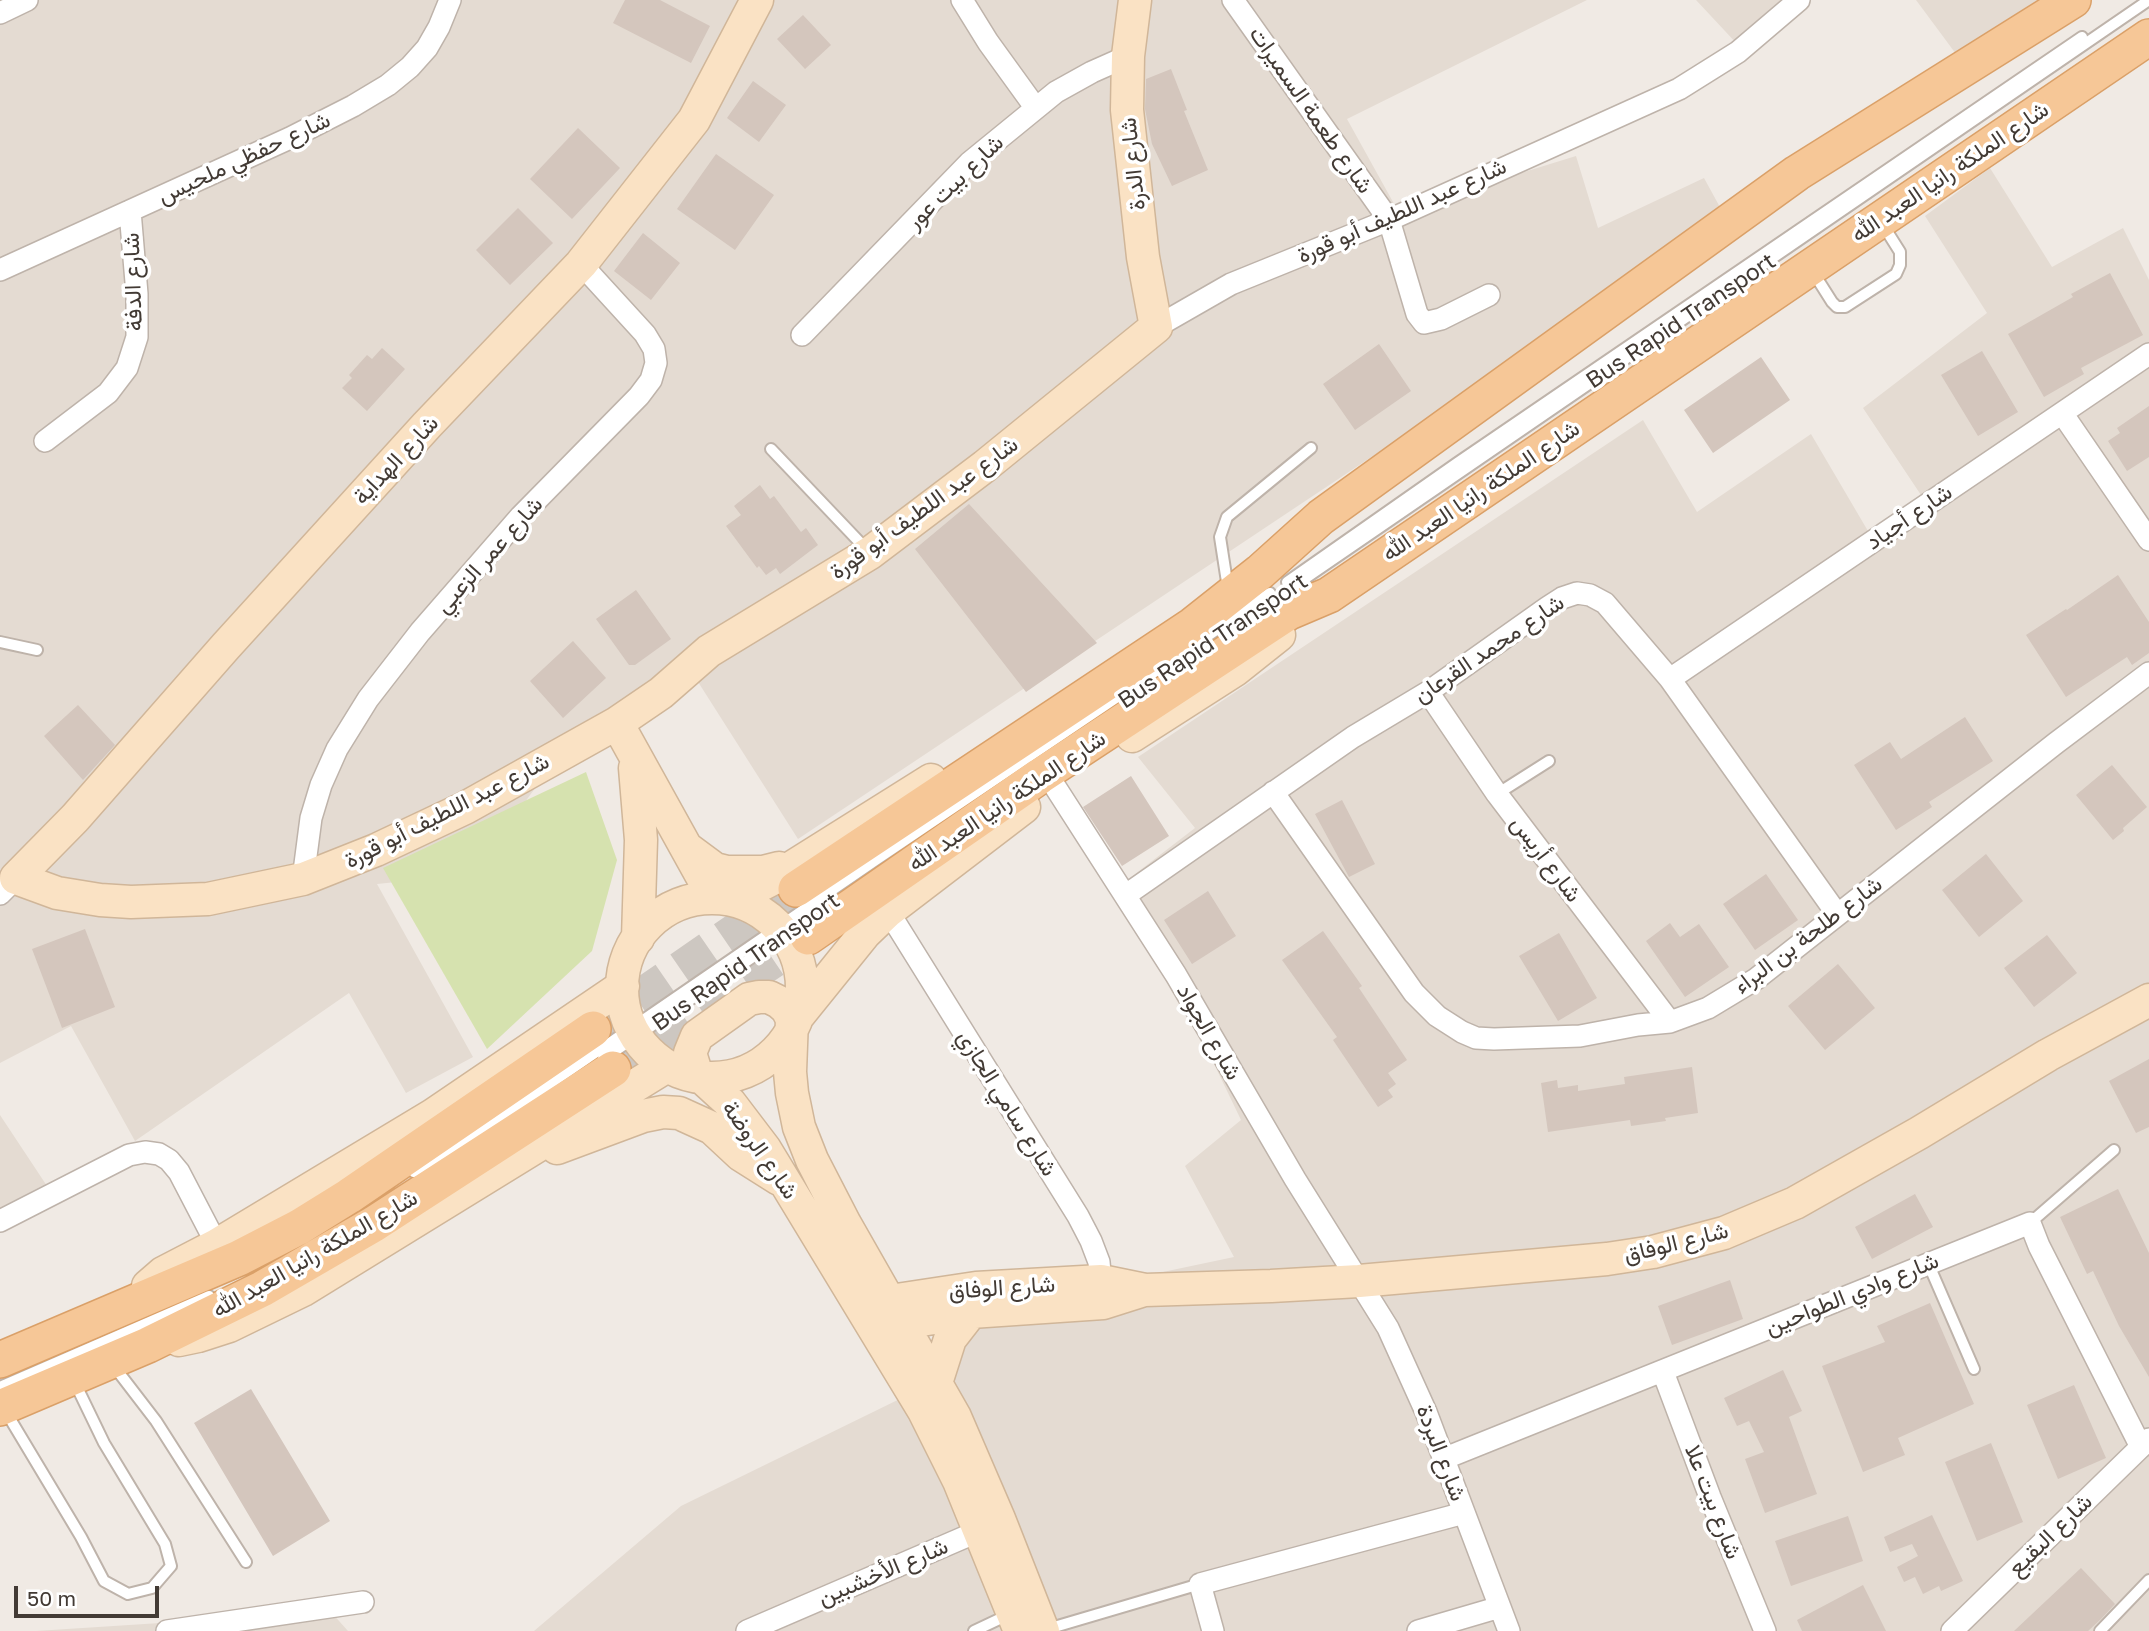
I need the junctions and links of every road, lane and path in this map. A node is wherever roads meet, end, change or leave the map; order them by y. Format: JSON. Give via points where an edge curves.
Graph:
{"nodes":[{"id":1,"x":27,"y":0,"type":"edge"},
{"id":2,"x":450,"y":0,"type":"edge"},
{"id":3,"x":757,"y":0,"type":"edge"},
{"id":4,"x":962,"y":0,"type":"edge"},
{"id":5,"x":1135,"y":0,"type":"edge"},
{"id":6,"x":1233,"y":0,"type":"edge"},
{"id":7,"x":1798,"y":0,"type":"edge"},
{"id":8,"x":2073,"y":0,"type":"edge"},
{"id":9,"x":2136,"y":0,"type":"edge"},
{"id":10,"x":2149,"y":0,"type":"edge"},
{"id":11,"x":0,"y":13,"type":"edge"},
{"id":12,"x":2149,"y":37,"type":"edge"},
{"id":13,"x":1128,"y":56,"type":"junction"},
{"id":14,"x":1035,"y":107,"type":"junction"},
{"id":15,"x":130,"y":211,"type":"junction"},
{"id":16,"x":1389,"y":220,"type":"junction"},
{"id":17,"x":1880,"y":220,"type":"junction"},
{"id":18,"x":581,"y":264,"type":"junction"},
{"id":19,"x":1810,"y":267,"type":"junction"},
{"id":20,"x":0,"y":270,"type":"edge"},
{"id":21,"x":1489,"y":295,"type":"dead end"},
{"id":22,"x":1156,"y":327,"type":"junction"},
{"id":23,"x":802,"y":335,"type":"dead end"},
{"id":24,"x":2149,"y":354,"type":"edge"},
{"id":25,"x":2062,"y":413,"type":"junction"},
{"id":26,"x":45,"y":441,"type":"dead end"},
{"id":27,"x":1311,"y":448,"type":"dead end"},
{"id":28,"x":771,"y":449,"type":"dead end"},
{"id":29,"x":1321,"y":517,"type":"junction"},
{"id":30,"x":2149,"y":540,"type":"edge"},
{"id":31,"x":870,"y":554,"type":"junction"},
{"id":32,"x":1227,"y":582,"type":"junction"},
{"id":33,"x":1329,"y":595,"type":"junction"},
{"id":34,"x":0,"y":642,"type":"edge"},
{"id":35,"x":37,"y":650,"type":"dead end"},
{"id":36,"x":1181,"y":659,"type":"dead end"},
{"id":37,"x":2149,"y":673,"type":"edge"},
{"id":38,"x":1670,"y":680,"type":"junction"},
{"id":39,"x":1428,"y":692,"type":"junction"},
{"id":40,"x":617,"y":723,"type":"junction"},
{"id":41,"x":634,"y":757,"type":"junction"},
{"id":42,"x":1549,"y":761,"type":"dead end"},
{"id":43,"x":1054,"y":785,"type":"junction"},
{"id":44,"x":1273,"y":792,"type":"junction"},
{"id":45,"x":1497,"y":794,"type":"junction"},
{"id":46,"x":686,"y":847,"type":"junction"},
{"id":47,"x":797,"y":876,"type":"junction"},
{"id":48,"x":303,"y":879,"type":"junction"},
{"id":49,"x":8,"y":886,"type":"edge"},
{"id":50,"x":1126,"y":895,"type":"junction"},
{"id":51,"x":723,"y":899,"type":"junction"},
{"id":52,"x":888,"y":911,"type":"junction"},
{"id":53,"x":1837,"y":914,"type":"junction"},
{"id":54,"x":791,"y":933,"type":"junction"},
{"id":55,"x":638,"y":938,"type":"junction"},
{"id":56,"x":623,"y":986,"type":"junction"},
{"id":57,"x":2149,"y":1000,"type":"edge"},
{"id":58,"x":795,"y":1022,"type":"junction"},
{"id":59,"x":1670,"y":1022,"type":"junction"},
{"id":60,"x":593,"y":1029,"type":"tunnel mouth"},
{"id":61,"x":634,"y":1032,"type":"junction"},
{"id":62,"x":667,"y":1066,"type":"junction"},
{"id":63,"x":613,"y":1069,"type":"tunnel mouth"},
{"id":64,"x":702,"y":1078,"type":"junction"},
{"id":65,"x":2114,"y":1150,"type":"dead end"},
{"id":66,"x":512,"y":1161,"type":"junction"},
{"id":67,"x":405,"y":1182,"type":"dead end"},
{"id":68,"x":785,"y":1183,"type":"junction"},
{"id":69,"x":0,"y":1222,"type":"edge"},
{"id":70,"x":2030,"y":1223,"type":"junction"},
{"id":71,"x":217,"y":1245,"type":"junction"},
{"id":72,"x":1928,"y":1263,"type":"junction"},
{"id":73,"x":1359,"y":1281,"type":"junction"},
{"id":74,"x":217,"y":1289,"type":"dead end"},
{"id":75,"x":1102,"y":1292,"type":"junction"},
{"id":76,"x":131,"y":1305,"type":"junction"},
{"id":77,"x":971,"y":1312,"type":"junction"},
{"id":78,"x":881,"y":1314,"type":"junction"},
{"id":79,"x":148,"y":1345,"type":"junction"},
{"id":80,"x":0,"y":1360,"type":"edge"},
{"id":81,"x":109,"y":1360,"type":"junction"},
{"id":82,"x":1974,"y":1369,"type":"dead end"},
{"id":83,"x":1663,"y":1372,"type":"junction"},
{"id":84,"x":72,"y":1377,"type":"junction"},
{"id":85,"x":936,"y":1383,"type":"junction"},
{"id":86,"x":1,"y":1396,"type":"edge"},
{"id":87,"x":2145,"y":1443,"type":"edge"},
{"id":88,"x":1443,"y":1459,"type":"junction"},
{"id":89,"x":1464,"y":1513,"type":"junction"},
{"id":90,"x":979,"y":1531,"type":"junction"},
{"id":91,"x":246,"y":1562,"type":"dead end"},
{"id":92,"x":2149,"y":1580,"type":"edge"},
{"id":93,"x":1200,"y":1584,"type":"junction"},
{"id":94,"x":363,"y":1602,"type":"dead end"},
{"id":95,"x":1500,"y":1607,"type":"junction"},
{"id":96,"x":1017,"y":1622,"type":"edge"},
{"id":97,"x":167,"y":1631,"type":"edge"},
{"id":98,"x":747,"y":1631,"type":"edge"},
{"id":99,"x":974,"y":1631,"type":"edge"},
{"id":100,"x":1043,"y":1631,"type":"edge"},
{"id":101,"x":1213,"y":1631,"type":"edge"},
{"id":102,"x":1418,"y":1631,"type":"edge"},
{"id":103,"x":1509,"y":1631,"type":"edge"},
{"id":104,"x":1765,"y":1631,"type":"edge"},
{"id":105,"x":1952,"y":1631,"type":"edge"},
{"id":106,"x":2100,"y":1631,"type":"edge"}],
"edges":[{"from":1,"to":11,"type":"street"},
{"from":2,"to":15,"type":"street","name":"شارع حفظي ملحيس","via":[[427,48],[388,85],[290,138]]},
{"from":3,"to":18,"type":"street","name":"شارع الهداية","via":[[694,120]]},
{"from":4,"to":14,"type":"street"},
{"from":5,"to":13,"type":"street","name":"شارع الدرة"},
{"from":6,"to":16,"type":"street","name":"شارع طعمة السميرات"},
{"from":7,"to":16,"type":"street","name":"شارع عبد اللطيف أبو قورة","via":[[1738,52],[1679,89]]},
{"from":8,"to":29,"type":"main road","name":"شارع الملكة رانيا العبد الله","via":[[1797,173]]},
{"from":9,"to":10,"type":"lane","name":"Bus Rapid Transport","via":[[1468,455],[1191,652]]},
{"from":12,"to":17,"type":"main road","name":"شارع الملكة رانيا العبد الله"},
{"from":13,"to":14,"type":"street","name":"شارع بيت عور"},
{"from":13,"to":22,"type":"street","name":"شارع الدرة","via":[[1134,190]]},
{"from":14,"to":23,"type":"street","name":"شارع بيت عور","via":[[969,163]]},
{"from":15,"to":20,"type":"street","name":"شارع حفظي ملحيس"},
{"from":15,"to":26,"type":"street","name":"شارع الدفة","via":[[138,294],[137,337],[127,368],[108,393]]},
{"from":16,"to":21,"type":"street","name":"شارع طعمة السميرات","via":[[1417,314],[1424,323]]},
{"from":16,"to":22,"type":"street","name":"شارع عبد اللطيف أبو قورة","via":[[1231,284]]},
{"from":17,"to":19,"type":"main road","name":"شارع الملكة رانيا العبد الله"},
{"from":17,"to":19,"type":"lane","via":[[1900,252],[1896,274],[1845,307],[1837,307]]},
{"from":18,"to":48,"type":"street","name":"شارع عمر الزعبي","via":[[645,334],[656,363],[651,380],[521,516],[368,699],[321,785],[311,818]]},
{"from":18,"to":49,"type":"street","name":"شارع الهداية","via":[[427,425],[75,818]]},
{"from":19,"to":33,"type":"main road","name":"شارع الملكة رانيا العبد الله"},
{"from":22,"to":31,"type":"street","name":"شارع عبد اللطيف أبو قورة"},
{"from":24,"to":25,"type":"street","name":"شارع أجياد"},
{"from":25,"to":30,"type":"street"},
{"from":25,"to":38,"type":"street","name":"شارع أجياد"},
{"from":27,"to":32,"type":"lane","via":[[1227,517],[1220,537]]},
{"from":28,"to":31,"type":"lane"},
{"from":29,"to":32,"type":"street"},
{"from":29,"to":47,"type":"main road","name":"شارع الملكة رانيا العبد الله","via":[[1193,625]]},
{"from":31,"to":40,"type":"street","name":"شارع عبد اللطيف أبو قورة","via":[[709,651]]},
{"from":32,"to":47,"type":"street"},
{"from":33,"to":43,"type":"street","via":[[1236,670]]},
{"from":33,"to":54,"type":"main road","name":"شارع الملكة رانيا العبد الله","via":[[1289,612]]},
{"from":34,"to":35,"type":"lane"},
{"from":36,"to":54,"type":"lane","name":"Bus Rapid Transport"},
{"from":37,"to":53,"type":"street","name":"شارع طلحة بن البراء"},
{"from":38,"to":39,"type":"street","name":"شارع محمد القرعان","via":[[1605,603],[1577,593],[1548,607]]},
{"from":38,"to":53,"type":"street","name":"شارع محمد القرعان"},
{"from":39,"to":44,"type":"street","name":"شارع محمد القرعان"},
{"from":39,"to":45,"type":"street","name":"شارع أريس"},
{"from":40,"to":41,"type":"street"},
{"from":40,"to":48,"type":"street","name":"شارع عبد اللطيف أبو قورة","via":[[465,808]]},
{"from":41,"to":46,"type":"street"},
{"from":41,"to":55,"type":"street","via":[[641,841]]},
{"from":42,"to":45,"type":"lane"},
{"from":43,"to":50,"type":"street","name":"شارع الجواد"},
{"from":43,"to":52,"type":"street"},
{"from":44,"to":50,"type":"street","name":"شارع محمد القرعان"},
{"from":44,"to":59,"type":"street","name":"شارع طلحة بن البراء","via":[[1414,993],[1462,1032],[1494,1040],[1559,1038]]},
{"from":45,"to":59,"type":"street","name":"شارع أريس"},
{"from":46,"to":47,"type":"street","via":[[715,869]]},
{"from":46,"to":51,"type":"street"},
{"from":47,"to":51,"type":"street","via":[[778,876]]},
{"from":48,"to":49,"type":"street","name":"شارع عبد اللطيف أبو قورة","via":[[208,899],[131,902]]},
{"from":50,"to":73,"type":"street","name":"شارع الجواد"},
{"from":51,"to":54,"type":"street","via":[[749,906]]},
{"from":51,"to":55,"type":"street","via":[[672,908]]},
{"from":52,"to":58,"type":"street","via":[[865,933]]},
{"from":52,"to":75,"type":"street","name":"شارع سامي الجازي","via":[[1078,1216],[1091,1241]]},
{"from":53,"to":59,"type":"street","name":"شارع طلحة بن البراء","via":[[1756,979],[1708,1008]]},
{"from":54,"to":58,"type":"street","via":[[801,974]]},
{"from":54,"to":61,"type":"lane","name":"Bus Rapid Transport"},
{"from":55,"to":56,"type":"street","via":[[627,961]]},
{"from":56,"to":61,"type":"street"},
{"from":56,"to":71,"type":"street","via":[[433,1115]]},
{"from":57,"to":73,"type":"street","name":"شارع الوفاق","via":[[1796,1203],[1733,1230],[1607,1259]]},
{"from":58,"to":64,"type":"street","via":[[775,1052],[752,1069],[728,1077]]},
{"from":58,"to":64,"type":"street","name":"شارع الروضة","via":[[779,1002],[769,997],[749,999],[704,1029],[692,1044],[692,1063]]},
{"from":58,"to":78,"type":"street","name":"شارع الروضة","via":[[790,1072],[799,1128]]},
{"from":60,"to":76,"type":"main road","name":"شارع الملكة رانيا العبد الله","via":[[299,1227]]},
{"from":61,"to":62,"type":"street"},
{"from":61,"to":67,"type":"lane","name":"Bus Rapid Transport"},
{"from":62,"to":64,"type":"street"},
{"from":62,"to":66,"type":"street"},
{"from":63,"to":79,"type":"main road","name":"شارع الملكة رانيا العبد الله","via":[[374,1224],[262,1289]]},
{"from":64,"to":68,"type":"street","name":"شارع الروضة","via":[[742,1117]]},
{"from":65,"to":70,"type":"lane"},
{"from":66,"to":68,"type":"street","via":[[581,1141],[643,1116],[679,1113],[712,1128],[754,1165]]},
{"from":66,"to":79,"type":"street","via":[[303,1290],[229,1326]]},
{"from":68,"to":78,"type":"street","name":"شارع الروضة"},
{"from":69,"to":71,"type":"street","via":[[129,1155],[145,1152],[159,1154],[179,1172]]},
{"from":70,"to":72,"type":"street","name":"شارع وادي الطواحين"},
{"from":70,"to":87,"type":"street"},
{"from":71,"to":76,"type":"street","via":[[163,1273]]},
{"from":72,"to":82,"type":"lane"},
{"from":72,"to":83,"type":"street","name":"شارع وادي الطواحين"},
{"from":73,"to":75,"type":"street","name":"شارع الوفاق"},
{"from":73,"to":88,"type":"street","name":"شارع البردة","via":[[1400,1351]]},
{"from":74,"to":86,"type":"lane"},
{"from":75,"to":77,"type":"street","name":"شارع الوفاق"},
{"from":75,"to":78,"type":"street","name":"شارع الوفاق","via":[[976,1288]]},
{"from":76,"to":80,"type":"main road","name":"شارع الملكة رانيا العبد الله"},
{"from":77,"to":78,"type":"street","name":"شارع الوفاق"},
{"from":77,"to":85,"type":"street","via":[[950,1339]]},
{"from":78,"to":85,"type":"street","name":"شارع الروضة"},
{"from":78,"to":90,"type":"street","name":"شارع الروضة"},
{"from":79,"to":81,"type":"main road","name":"شارع الملكة رانيا العبد الله"},
{"from":81,"to":84,"type":"main road","name":"شارع الملكة رانيا العبد الله"},
{"from":81,"to":91,"type":"lane","via":[[156,1421]]},
{"from":83,"to":88,"type":"street","name":"شارع وادي الطواحين"},
{"from":83,"to":104,"type":"street","name":"شارع بيت علا"},
{"from":84,"to":86,"type":"main road","name":"شارع الملكة رانيا العبد الله"},
{"from":84,"to":86,"type":"lane","via":[[104,1443],[165,1544],[171,1566],[152,1588],[128,1594],[104,1581]]},
{"from":85,"to":100,"type":"street","name":"شارع الروضة","via":[[963,1434]]},
{"from":87,"to":105,"type":"street","name":"شارع البقيع"},
{"from":88,"to":89,"type":"street","name":"شارع البردة"},
{"from":89,"to":93,"type":"street"},
{"from":89,"to":95,"type":"street","name":"شارع البردة"},
{"from":90,"to":96,"type":"street","name":"شارع الروضة"},
{"from":90,"to":98,"type":"street","name":"شارع الأخشبين"},
{"from":92,"to":106,"type":"lane"},
{"from":93,"to":100,"type":"lane"},
{"from":93,"to":101,"type":"street"},
{"from":94,"to":97,"type":"street"},
{"from":95,"to":102,"type":"street"},
{"from":95,"to":103,"type":"street","name":"شارع البردة"},
{"from":96,"to":99,"type":"lane"}]}
